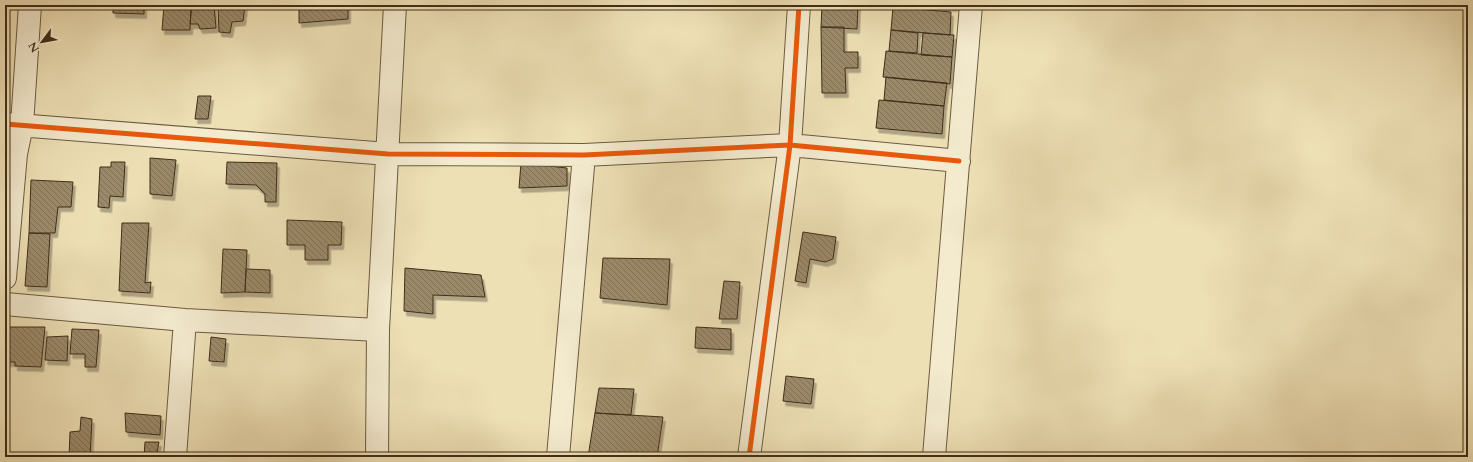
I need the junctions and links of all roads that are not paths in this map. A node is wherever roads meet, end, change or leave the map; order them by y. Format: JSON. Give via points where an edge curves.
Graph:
{"nodes":[{"id":1,"x":30,"y":5,"type":"edge"},
{"id":2,"x":395,"y":5,"type":"edge"},
{"id":3,"x":799,"y":5,"type":"edge"},
{"id":4,"x":971,"y":5,"type":"edge"},
{"id":5,"x":13,"y":125,"type":"edge"},
{"id":6,"x":790,"y":145,"type":"junction"},
{"id":7,"x":388,"y":154,"type":"junction"},
{"id":8,"x":584,"y":155,"type":"junction"},
{"id":9,"x":959,"y":161,"type":"junction"},
{"id":10,"x":5,"y":278,"type":"edge"},
{"id":11,"x":5,"y":304,"type":"edge"},
{"id":12,"x":185,"y":320,"type":"junction"},
{"id":13,"x":378,"y":330,"type":"junction"},
{"id":14,"x":176,"y":457,"type":"edge"},
{"id":15,"x":377,"y":457,"type":"edge"},
{"id":16,"x":558,"y":457,"type":"edge"},
{"id":17,"x":749,"y":457,"type":"edge"},
{"id":18,"x":934,"y":457,"type":"edge"}],
"edges":[{"from":1,"to":5,"type":"street"},
{"from":2,"to":7,"type":"street"},
{"from":3,"to":6,"type":"street"},
{"from":4,"to":9,"type":"street"},
{"from":5,"to":7,"type":"street"},
{"from":5,"to":10,"type":"street","via":[[16,154]]},
{"from":6,"to":8,"type":"street"},
{"from":6,"to":9,"type":"street"},
{"from":6,"to":17,"type":"street"},
{"from":7,"to":8,"type":"street"},
{"from":7,"to":13,"type":"street"},
{"from":8,"to":16,"type":"street"},
{"from":9,"to":18,"type":"street"},
{"from":11,"to":12,"type":"street"},
{"from":12,"to":13,"type":"street"},
{"from":12,"to":14,"type":"street"},
{"from":13,"to":15,"type":"street"}]}
